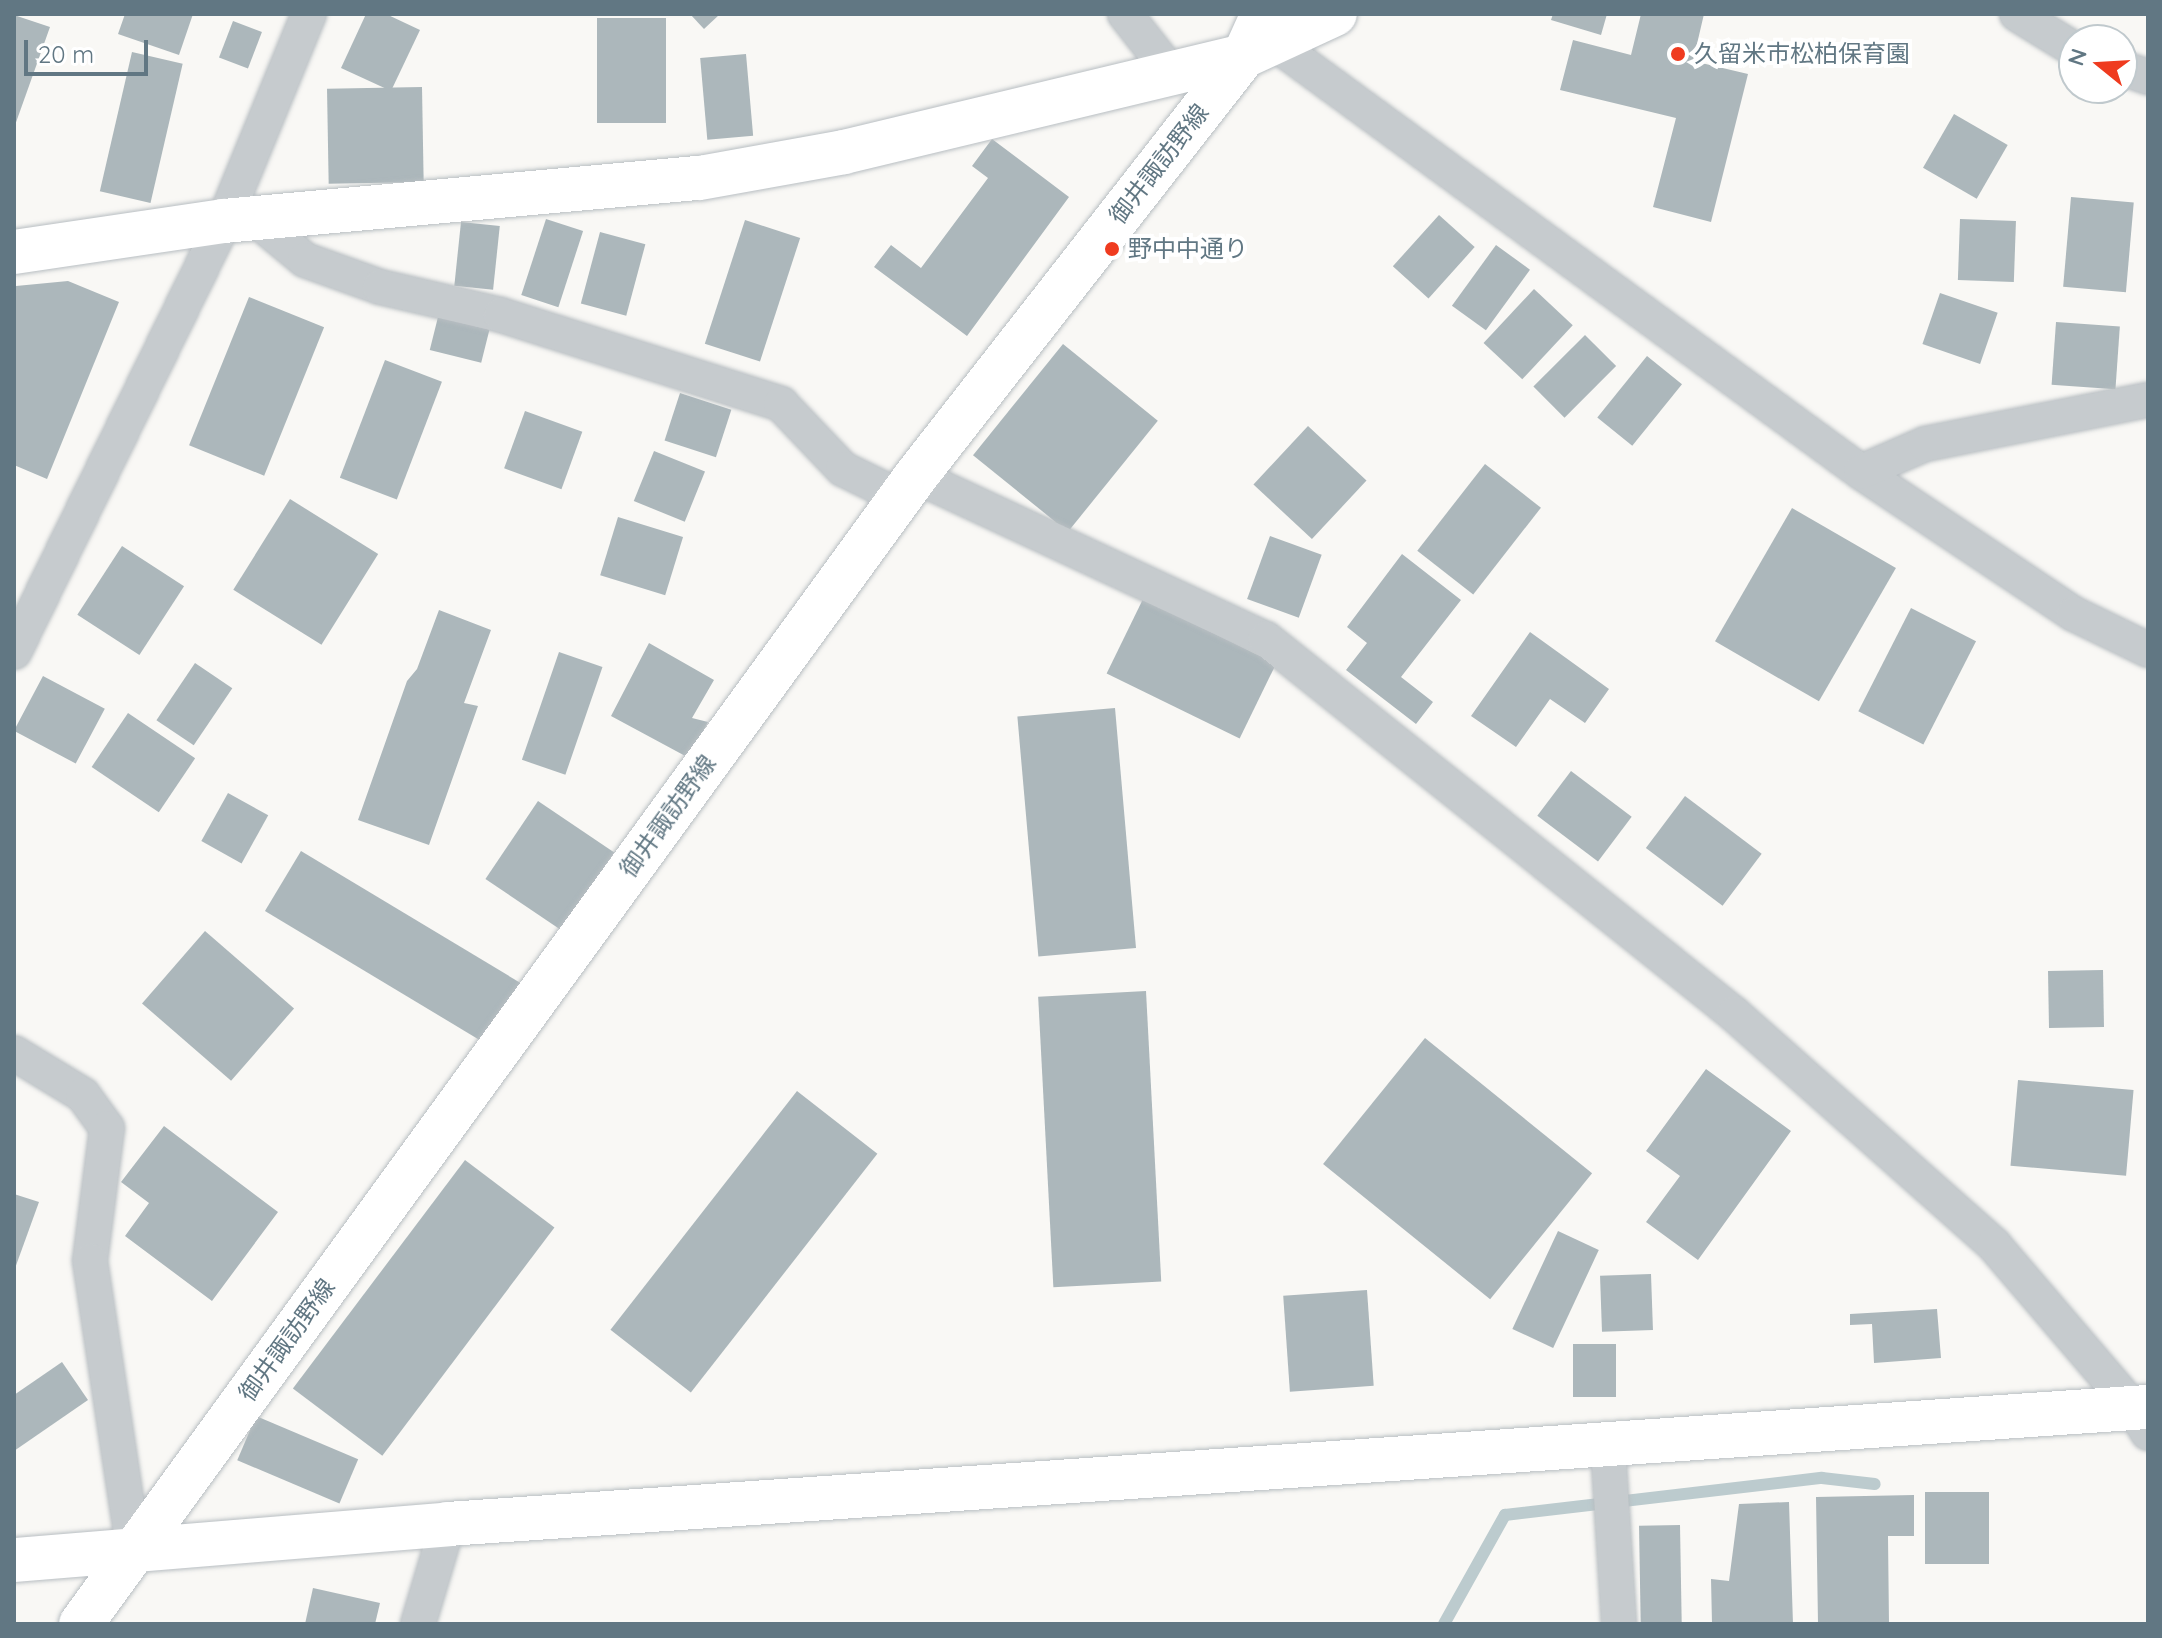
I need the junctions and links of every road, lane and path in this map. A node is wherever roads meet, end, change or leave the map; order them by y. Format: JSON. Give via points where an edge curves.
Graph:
{"nodes":[{"id":1,"x":309,"y":14,"type":"edge"},
{"id":2,"x":1125,"y":14,"type":"edge"},
{"id":3,"x":1335,"y":14,"type":"edge"},
{"id":4,"x":2017,"y":14,"type":"edge"},
{"id":5,"x":1260,"y":37,"type":"edge"},
{"id":6,"x":2058,"y":39,"type":"edge"},
{"id":7,"x":1172,"y":74,"type":"junction"},
{"id":8,"x":239,"y":220,"type":"junction"},
{"id":9,"x":14,"y":252,"type":"edge"},
{"id":10,"x":2148,"y":400,"type":"edge"},
{"id":11,"x":1861,"y":472,"type":"junction"},
{"id":12,"x":908,"y":486,"type":"junction"},
{"id":13,"x":2148,"y":650,"type":"edge"},
{"id":14,"x":14,"y":652,"type":"edge"},
{"id":15,"x":14,"y":1053,"type":"edge"},
{"id":16,"x":2143,"y":1416,"type":"edge"},
{"id":17,"x":1608,"y":1448,"type":"junction"},
{"id":18,"x":448,"y":1524,"type":"junction"},
{"id":19,"x":134,"y":1551,"type":"junction"},
{"id":20,"x":14,"y":1560,"type":"edge"},
{"id":21,"x":81,"y":1624,"type":"edge"},
{"id":22,"x":418,"y":1624,"type":"edge"},
{"id":23,"x":1619,"y":1624,"type":"edge"}],
"edges":[{"from":1,"to":8,"type":"street"},
{"from":2,"to":7,"type":"street"},
{"from":3,"to":5,"type":"street"},
{"from":4,"to":6,"type":"street"},
{"from":5,"to":7,"type":"street"},
{"from":5,"to":11,"type":"street"},
{"from":5,"to":12,"type":"street","name":"御井諏訪野線"},
{"from":7,"to":8,"type":"street","via":[[844,152],[700,178]]},
{"from":8,"to":9,"type":"street"},
{"from":8,"to":12,"type":"street","via":[[305,260],[380,287],[501,315],[781,404],[843,469]]},
{"from":8,"to":14,"type":"street"},
{"from":10,"to":11,"type":"street","via":[[1925,444]]},
{"from":11,"to":13,"type":"street","via":[[2074,614]]},
{"from":12,"to":16,"type":"street","via":[[1266,639],[1734,1014],[1994,1245]]},
{"from":12,"to":19,"type":"street","name":"御井諏訪野線"},
{"from":15,"to":19,"type":"street","via":[[83,1095],[107,1128],[90,1261]]},
{"from":16,"to":17,"type":"street"},
{"from":17,"to":18,"type":"street"},
{"from":17,"to":23,"type":"street"},
{"from":18,"to":19,"type":"street"},
{"from":18,"to":22,"type":"street"},
{"from":19,"to":20,"type":"street"},
{"from":19,"to":21,"type":"street","name":"御井諏訪野線"}]}
